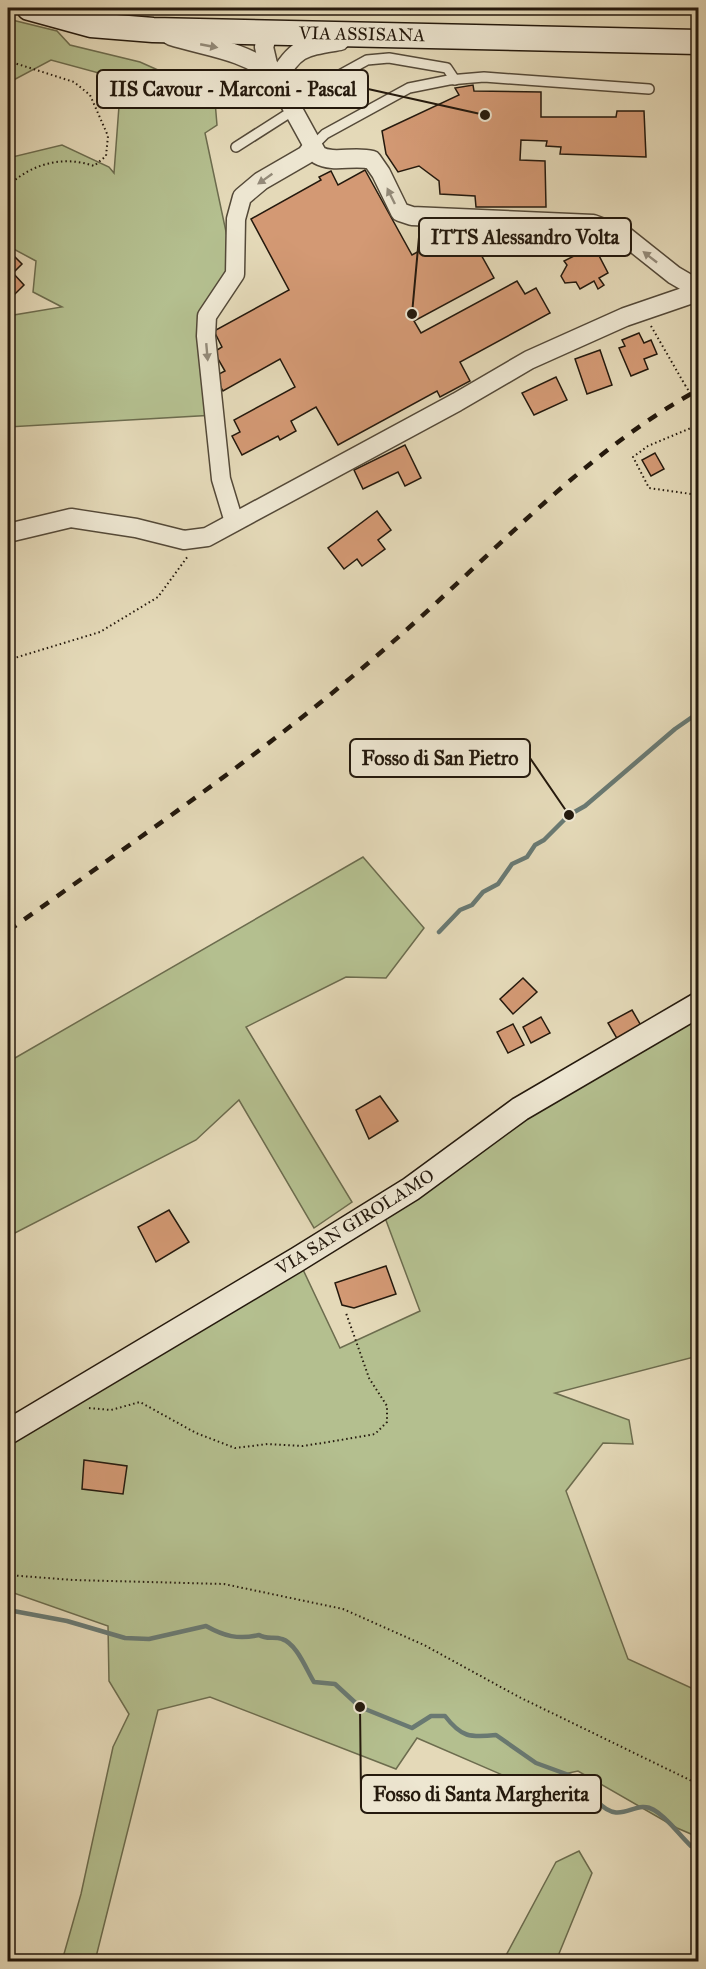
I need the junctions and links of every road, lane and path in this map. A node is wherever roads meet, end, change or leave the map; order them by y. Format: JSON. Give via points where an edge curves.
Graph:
{"nodes":[{"id":1,"x":29,"y":8,"type":"edge"},
{"id":2,"x":153,"y":30,"type":"junction"},
{"id":3,"x":272,"y":31,"type":"junction"},
{"id":4,"x":390,"y":34,"type":"junction"},
{"id":5,"x":699,"y":42,"type":"edge"},
{"id":6,"x":8,"y":61,"type":"edge"},
{"id":7,"x":455,"y":80,"type":"junction"},
{"id":8,"x":272,"y":84,"type":"junction"},
{"id":9,"x":649,"y":89,"type":"dead end"},
{"id":10,"x":294,"y":110,"type":"junction"},
{"id":11,"x":313,"y":146,"type":"junction"},
{"id":12,"x":236,"y":147,"type":"dead end"},
{"id":13,"x":8,"y":186,"type":"edge"},
{"id":14,"x":699,"y":290,"type":"edge"},
{"id":15,"x":641,"y":311,"type":"junction"},
{"id":16,"x":699,"y":407,"type":"edge"},
{"id":17,"x":699,"y":425,"type":"edge"},
{"id":18,"x":699,"y":495,"type":"edge"},
{"id":19,"x":234,"y":522,"type":"junction"},
{"id":20,"x":8,"y":533,"type":"edge"},
{"id":21,"x":207,"y":537,"type":"junction"},
{"id":22,"x":8,"y":660,"type":"edge"},
{"id":23,"x":699,"y":1005,"type":"edge"},
{"id":24,"x":346,"y":1313,"type":"dead end"},
{"id":25,"x":76,"y":1391,"type":"junction"},
{"id":26,"x":8,"y":1432,"type":"edge"},
{"id":27,"x":8,"y":1575,"type":"edge"},
{"id":28,"x":699,"y":1784,"type":"edge"}],
"edges":[{"from":1,"to":2,"type":"street","name":"VIA ASSISANA","via":[[91,25]]},
{"from":2,"to":3,"type":"street","name":"VIA ASSISANA"},
{"from":2,"to":8,"type":"street","one_way":true,"via":[[257,61]]},
{"from":3,"to":4,"type":"street","name":"VIA ASSISANA"},
{"from":3,"to":8,"type":"street","via":[[265,37],[264,56]]},
{"from":4,"to":5,"type":"street","name":"VIA ASSISANA"},
{"from":4,"to":8,"type":"street","via":[[308,48],[292,55]]},
{"from":6,"to":13,"type":"path","via":[[74,82],[90,95],[108,136],[106,156],[94,166],[77,160],[38,165]]},
{"from":7,"to":9,"type":"lane","via":[[484,77]]},
{"from":7,"to":10,"type":"lane","via":[[447,68],[389,58],[367,60],[307,93]]},
{"from":7,"to":11,"type":"lane","via":[[410,88],[326,134]]},
{"from":8,"to":10,"type":"street"},
{"from":10,"to":11,"type":"street"},
{"from":10,"to":12,"type":"lane"},
{"from":14,"to":11,"type":"street","one_way":true,"via":[[625,236],[593,224],[412,216],[400,212],[372,160],[359,157],[328,161]]},
{"from":11,"to":19,"type":"street","one_way":true,"via":[[306,155],[242,197],[236,219],[236,274],[207,316],[221,479]]},
{"from":14,"to":15,"type":"street"},
{"from":15,"to":16,"type":"path","bridge":true},
{"from":15,"to":19,"type":"street","via":[[529,360]]},
{"from":17,"to":18,"type":"path","via":[[648,446],[633,457],[649,488]]},
{"from":19,"to":21,"type":"street"},
{"from":20,"to":21,"type":"street","via":[[71,518],[184,540]]},
{"from":21,"to":22,"type":"path","via":[[149,603],[100,632]]},
{"from":23,"to":25,"type":"street","name":"VIA SAN GIROLAMO","via":[[520,1109],[411,1189]]},
{"from":24,"to":25,"type":"path","via":[[369,1378],[387,1406],[387,1422],[375,1434],[303,1446],[268,1444],[235,1448],[196,1433],[140,1402],[111,1410],[90,1409]]},
{"from":25,"to":26,"type":"street","name":"VIA SAN GIROLAMO"},
{"from":27,"to":28,"type":"path","via":[[224,1584],[343,1609],[424,1645],[519,1697]]}]}
